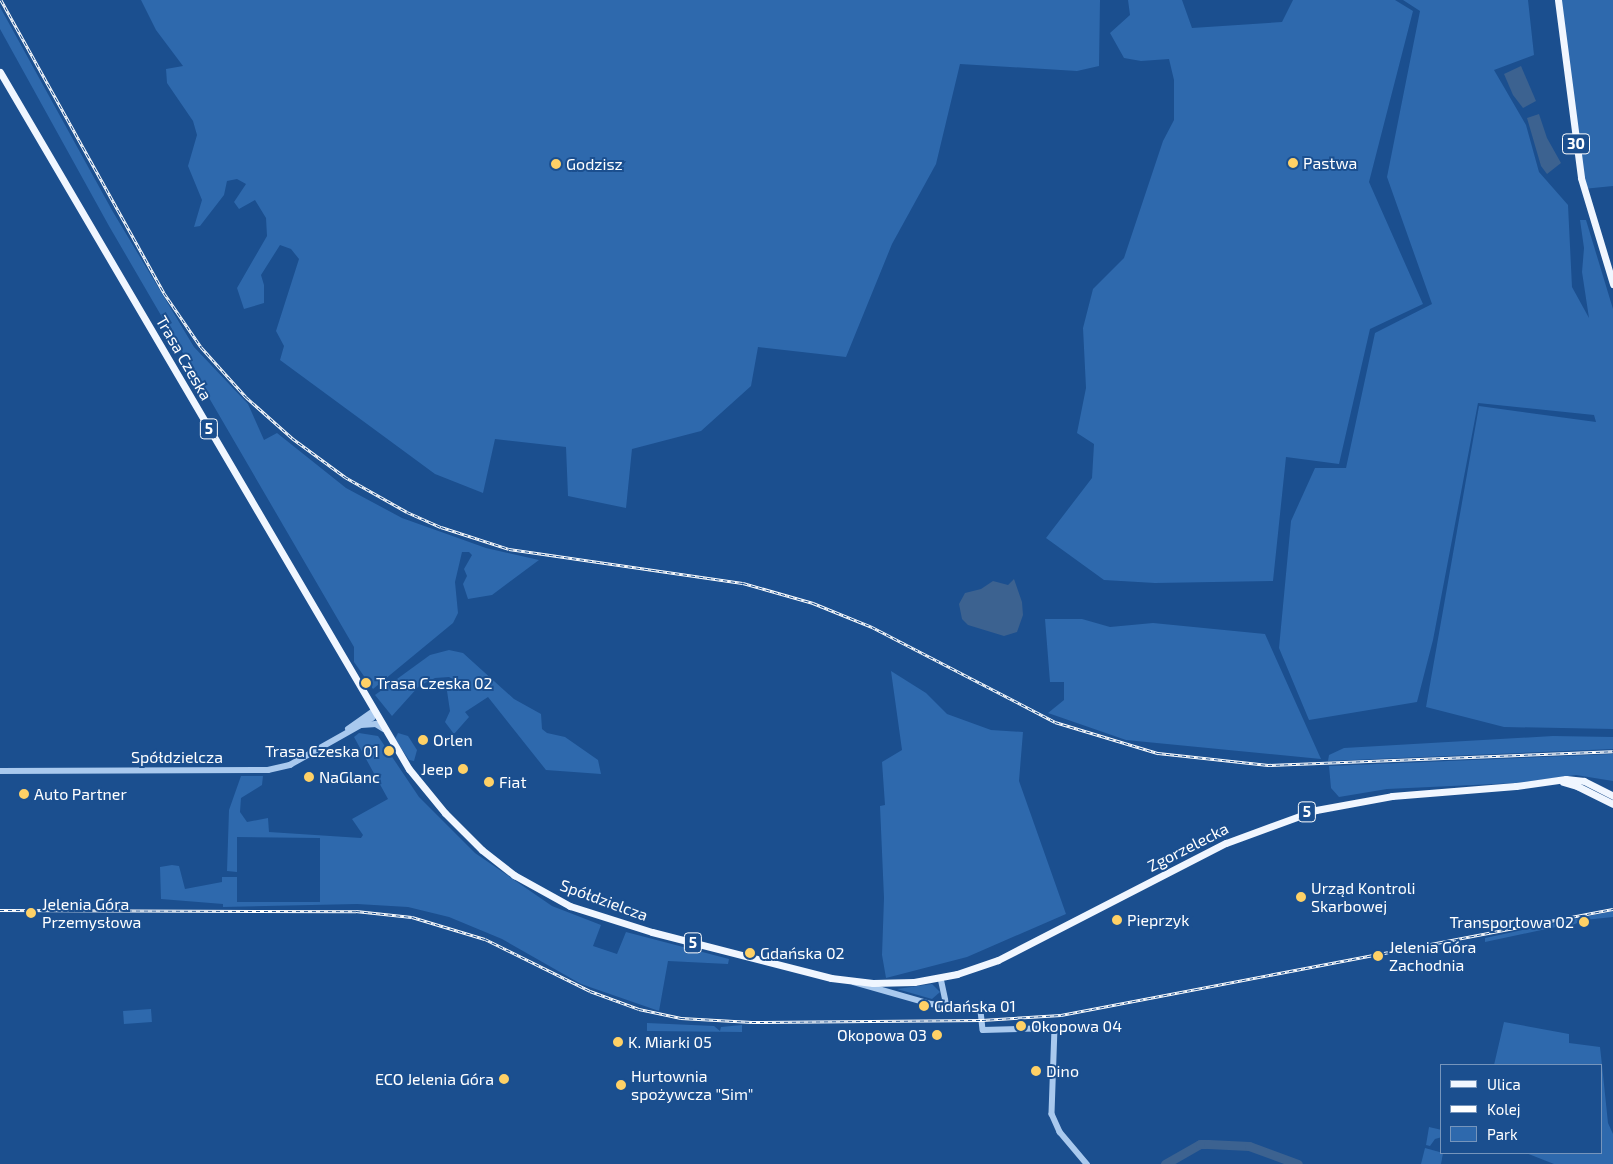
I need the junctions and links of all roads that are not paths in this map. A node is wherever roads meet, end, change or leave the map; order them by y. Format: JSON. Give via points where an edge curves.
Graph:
{"nodes":[{"id":1,"x":1558,"y":0,"type":"edge"},
{"id":2,"x":0,"y":72,"type":"edge"},
{"id":3,"x":1613,"y":284,"type":"edge"},
{"id":4,"x":374,"y":711,"type":"junction"},
{"id":5,"x":361,"y":726,"type":"junction"},
{"id":6,"x":384,"y":729,"type":"junction"},
{"id":7,"x":345,"y":732,"type":"junction"},
{"id":8,"x":0,"y":771,"type":"edge"},
{"id":9,"x":1553,"y":782,"type":"junction"},
{"id":10,"x":1613,"y":796,"type":"edge"},
{"id":11,"x":1613,"y":804,"type":"edge"},
{"id":12,"x":942,"y":978,"type":"junction"},
{"id":13,"x":852,"y":981,"type":"junction"},
{"id":14,"x":947,"y":1006,"type":"junction"},
{"id":15,"x":1087,"y":1164,"type":"edge"}],
"edges":[{"from":1,"to":3,"type":"main road","number":"30","via":[[1581,178]]},
{"from":2,"to":4,"type":"main road","name":"Trasa Czeska","number":"5"},
{"from":4,"to":5,"type":"street","name":"Spółdzielcza","via":[[372,718]]},
{"from":4,"to":6,"type":"main road","name":"Spółdzielcza","number":"5"},
{"from":4,"to":7,"type":"street","name":"Spółdzielcza"},
{"from":5,"to":6,"type":"street","name":"Spółdzielcza","via":[[376,724]]},
{"from":5,"to":7,"type":"street","name":"Spółdzielcza"},
{"from":6,"to":13,"type":"main road","name":"Spółdzielcza","number":"5","via":[[416,778],[451,820],[496,862],[541,891],[576,908],[652,932]]},
{"from":7,"to":8,"type":"street","name":"Spółdzielcza","via":[[290,765],[273,770]]},
{"from":9,"to":10,"type":"main road","name":"Zgorzelecka","number":"5","via":[[1576,779]]},
{"from":9,"to":11,"type":"main road","name":"Zgorzelecka","number":"5","via":[[1578,786]]},
{"from":9,"to":12,"type":"main road","name":"Zgorzelecka","number":"5","via":[[1392,796],[1299,815],[1220,846],[998,960]]},
{"from":12,"to":13,"type":"main road","name":"Zgorzelecka","number":"5","via":[[914,982]]},
{"from":12,"to":14,"type":"street"},
{"from":13,"to":14,"type":"street","via":[[870,989]]},
{"from":14,"to":15,"type":"street","via":[[981,1011],[983,1030],[1055,1028],[1052,1114],[1060,1132]]}]}
